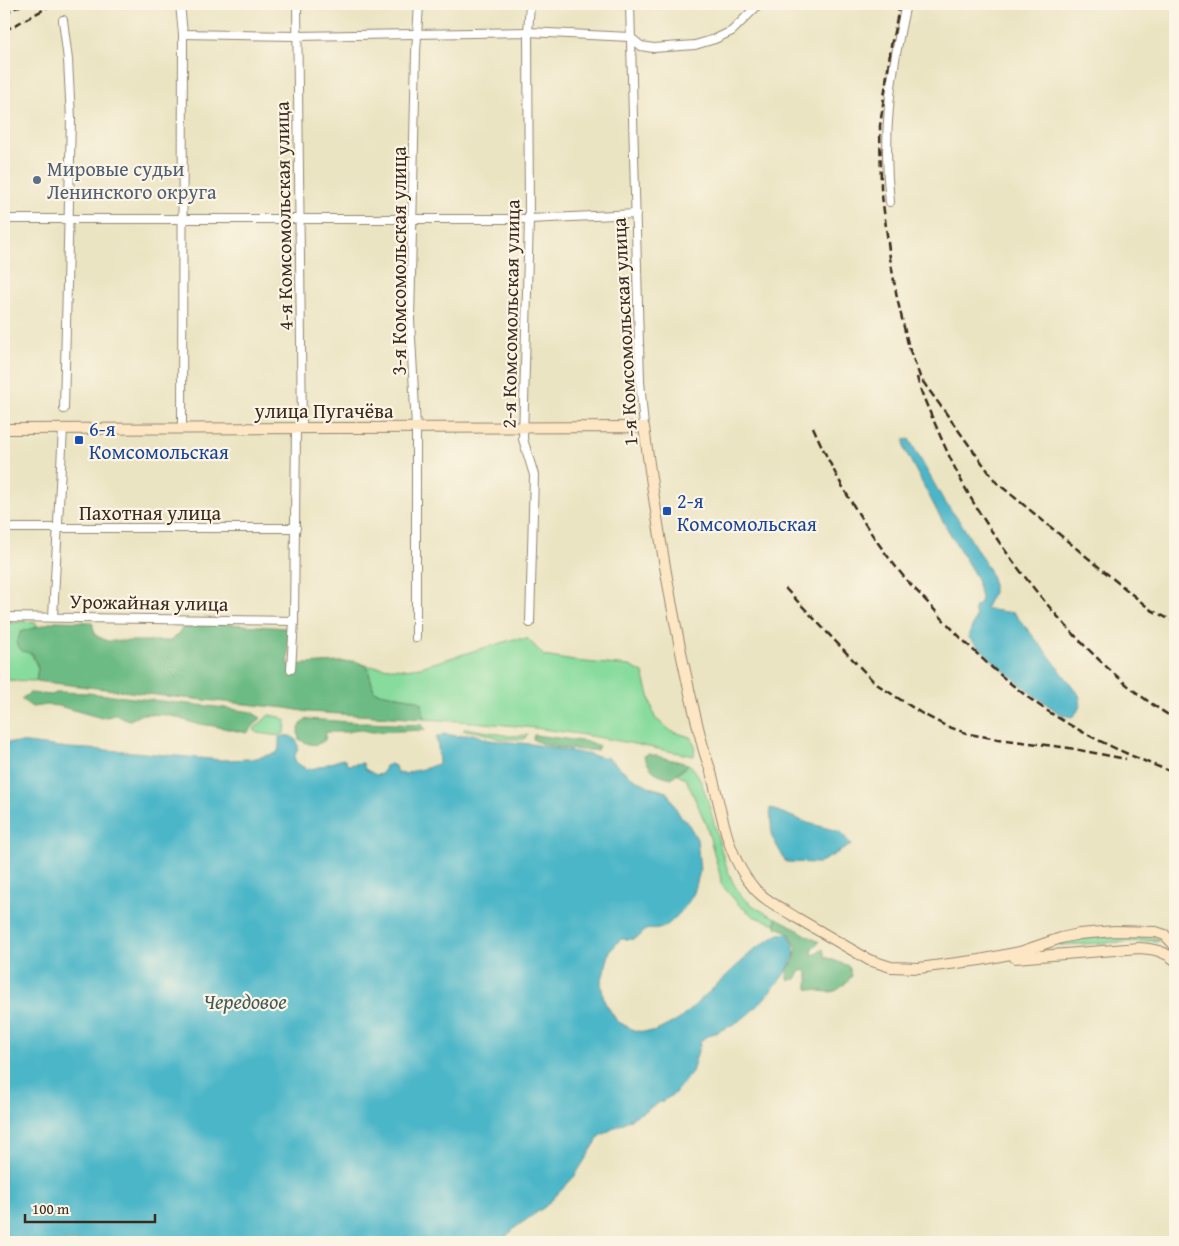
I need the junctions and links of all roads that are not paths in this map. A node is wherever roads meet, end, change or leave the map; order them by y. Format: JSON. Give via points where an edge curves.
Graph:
{"nodes":[{"id":1,"x":180,"y":4,"type":"edge"},
{"id":2,"x":297,"y":4,"type":"edge"},
{"id":3,"x":419,"y":4,"type":"edge"},
{"id":4,"x":530,"y":4,"type":"edge"},
{"id":5,"x":630,"y":4,"type":"edge"},
{"id":6,"x":758,"y":4,"type":"edge"},
{"id":7,"x":906,"y":4,"type":"edge"},
{"id":8,"x":63,"y":20,"type":"dead end"},
{"id":9,"x":528,"y":32,"type":"junction"},
{"id":10,"x":183,"y":34,"type":"junction"},
{"id":11,"x":418,"y":35,"type":"junction"},
{"id":12,"x":297,"y":36,"type":"junction"},
{"id":13,"x":630,"y":37,"type":"junction"},
{"id":14,"x":890,"y":202,"type":"dead end"},
{"id":15,"x":636,"y":214,"type":"junction"},
{"id":16,"x":412,"y":218,"type":"junction"},
{"id":17,"x":4,"y":219,"type":"edge"},
{"id":18,"x":68,"y":219,"type":"junction"},
{"id":19,"x":181,"y":219,"type":"junction"},
{"id":20,"x":299,"y":219,"type":"junction"},
{"id":21,"x":528,"y":219,"type":"junction"},
{"id":22,"x":64,"y":409,"type":"dead end"},
{"id":23,"x":416,"y":427,"type":"junction"},
{"id":24,"x":523,"y":427,"type":"junction"},
{"id":25,"x":644,"y":427,"type":"junction"},
{"id":26,"x":299,"y":428,"type":"junction"},
{"id":27,"x":4,"y":429,"type":"edge"},
{"id":28,"x":63,"y":429,"type":"junction"},
{"id":29,"x":182,"y":429,"type":"junction"},
{"id":30,"x":4,"y":528,"type":"edge"},
{"id":31,"x":57,"y":528,"type":"junction"},
{"id":32,"x":296,"y":528,"type":"junction"},
{"id":33,"x":53,"y":617,"type":"junction"},
{"id":34,"x":4,"y":618,"type":"edge"},
{"id":35,"x":294,"y":621,"type":"junction"},
{"id":36,"x":530,"y":622,"type":"dead end"},
{"id":37,"x":416,"y":638,"type":"dead end"},
{"id":38,"x":290,"y":669,"type":"dead end"},
{"id":39,"x":1175,"y":946,"type":"edge"},
{"id":40,"x":980,"y":960,"type":"junction"},
{"id":41,"x":1175,"y":960,"type":"edge"}],
"edges":[{"from":1,"to":10,"type":"street"},
{"from":2,"to":12,"type":"street","name":"4-я Комсомольская улица"},
{"from":3,"to":11,"type":"street","name":"3-я Комсомольская улица"},
{"from":4,"to":9,"type":"street","name":"2-я Комсомольская улица"},
{"from":5,"to":13,"type":"street","name":"1-я Комсомольская улица"},
{"from":6,"to":13,"type":"street","via":[[732,31],[696,45],[653,48],[641,46]]},
{"from":7,"to":14,"type":"street","via":[[888,110],[886,152]]},
{"from":8,"to":18,"type":"street","via":[[71,119]]},
{"from":9,"to":11,"type":"street"},
{"from":9,"to":13,"type":"street"},
{"from":9,"to":21,"type":"street","name":"2-я Комсомольская улица"},
{"from":10,"to":12,"type":"street"},
{"from":10,"to":19,"type":"street"},
{"from":11,"to":12,"type":"street"},
{"from":11,"to":16,"type":"street","name":"3-я Комсомольская улица"},
{"from":12,"to":20,"type":"street","name":"4-я Комсомольская улица"},
{"from":13,"to":15,"type":"street","name":"1-я Комсомольская улица"},
{"from":15,"to":21,"type":"street"},
{"from":15,"to":25,"type":"street","name":"1-я Комсомольская улица"},
{"from":16,"to":20,"type":"street"},
{"from":16,"to":21,"type":"street"},
{"from":16,"to":23,"type":"street","name":"3-я Комсомольская улица","via":[[410,320]]},
{"from":17,"to":18,"type":"street"},
{"from":18,"to":19,"type":"street"},
{"from":18,"to":22,"type":"street"},
{"from":19,"to":20,"type":"street"},
{"from":19,"to":29,"type":"street"},
{"from":20,"to":26,"type":"street","name":"4-я Комсомольская улица"},
{"from":21,"to":24,"type":"street","name":"2-я Комсомольская улица"},
{"from":23,"to":24,"type":"main road","name":"улица Пугачёва"},
{"from":23,"to":26,"type":"main road","name":"улица Пугачёва"},
{"from":23,"to":37,"type":"street","name":"3-я Комсомольская улица"},
{"from":24,"to":25,"type":"main road","name":"улица Пугачёва"},
{"from":24,"to":36,"type":"street","name":"2-я Комсомольская улица","via":[[525,448],[534,475]]},
{"from":25,"to":40,"type":"main road","name":"1-я Комсомольская улица","via":[[668,582],[702,744],[723,824],[744,874],[755,890],[772,904],[869,960],[891,967],[919,968]]},
{"from":26,"to":29,"type":"main road","name":"улица Пугачёва"},
{"from":26,"to":32,"type":"street","name":"4-я Комсомольская улица"},
{"from":27,"to":28,"type":"main road","name":"улица Пугачёва"},
{"from":28,"to":29,"type":"main road","name":"улица Пугачёва"},
{"from":28,"to":31,"type":"street"},
{"from":30,"to":31,"type":"street","name":"Пахотная улица"},
{"from":31,"to":32,"type":"street","name":"Пахотная улица"},
{"from":31,"to":33,"type":"street"},
{"from":32,"to":35,"type":"street","name":"4-я Комсомольская улица"},
{"from":33,"to":34,"type":"street","name":"Урожайная улица"},
{"from":33,"to":35,"type":"street","name":"Урожайная улица"},
{"from":35,"to":38,"type":"street","name":"4-я Комсомольская улица"},
{"from":39,"to":40,"type":"main road","via":[[1165,935],[1156,932],[1115,931],[1079,934]]},
{"from":40,"to":41,"type":"main road","via":[[1139,948],[1154,948]]}]}
